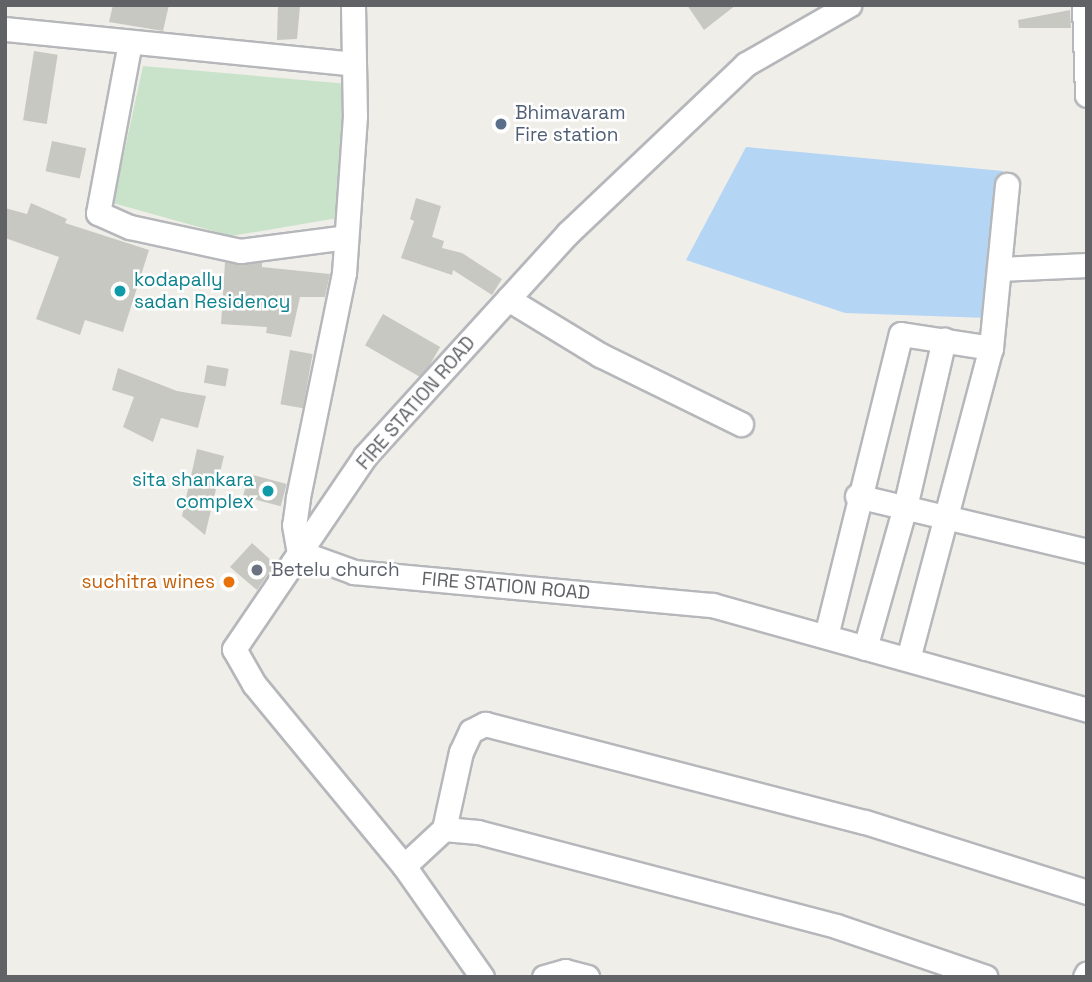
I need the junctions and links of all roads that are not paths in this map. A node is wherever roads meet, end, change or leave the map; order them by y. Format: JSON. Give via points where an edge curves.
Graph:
{"nodes":[{"id":1,"x":353,"y":5,"type":"edge"},
{"id":2,"x":849,"y":5,"type":"edge"},
{"id":3,"x":1084,"y":5,"type":"edge"},
{"id":4,"x":5,"y":29,"type":"edge"},
{"id":5,"x":131,"y":42,"type":"junction"},
{"id":6,"x":353,"y":64,"type":"junction"},
{"id":7,"x":1087,"y":95,"type":"edge"},
{"id":8,"x":1007,"y":185,"type":"dead end"},
{"id":9,"x":346,"y":237,"type":"junction"},
{"id":10,"x":1087,"y":265,"type":"edge"},
{"id":11,"x":999,"y":269,"type":"junction"},
{"id":12,"x":508,"y":299,"type":"junction"},
{"id":13,"x":944,"y":339,"type":"junction"},
{"id":14,"x":991,"y":348,"type":"junction"},
{"id":15,"x":741,"y":424,"type":"dead end"},
{"id":16,"x":857,"y":496,"type":"junction"},
{"id":17,"x":905,"y":507,"type":"junction"},
{"id":18,"x":947,"y":519,"type":"junction"},
{"id":19,"x":1087,"y":551,"type":"edge"},
{"id":20,"x":299,"y":552,"type":"junction"},
{"id":21,"x":825,"y":636,"type":"junction"},
{"id":22,"x":865,"y":648,"type":"junction"},
{"id":23,"x":908,"y":659,"type":"junction"},
{"id":24,"x":1087,"y":710,"type":"edge"},
{"id":25,"x":444,"y":829,"type":"junction"},
{"id":26,"x":404,"y":866,"type":"junction"},
{"id":27,"x":1087,"y":892,"type":"edge"},
{"id":28,"x":482,"y":977,"type":"edge"},
{"id":29,"x":544,"y":977,"type":"edge"},
{"id":30,"x":587,"y":977,"type":"edge"},
{"id":31,"x":986,"y":977,"type":"edge"}],
"edges":[{"from":1,"to":6,"type":"street"},
{"from":2,"to":12,"type":"street","name":"FIRE STATION ROAD","via":[[746,64],[568,233]]},
{"from":3,"to":7,"type":"street"},
{"from":4,"to":5,"type":"street"},
{"from":5,"to":6,"type":"street"},
{"from":5,"to":9,"type":"street","via":[[98,213],[130,227],[240,251]]},
{"from":6,"to":9,"type":"street","via":[[355,116]]},
{"from":8,"to":11,"type":"street"},
{"from":9,"to":20,"type":"street","via":[[344,273],[298,498],[294,525]]},
{"from":10,"to":11,"type":"street"},
{"from":11,"to":14,"type":"street"},
{"from":12,"to":15,"type":"street","via":[[600,355]]},
{"from":12,"to":20,"type":"street","name":"FIRE STATION ROAD","via":[[365,456]]},
{"from":13,"to":14,"type":"street"},
{"from":13,"to":16,"type":"street","via":[[901,334]]},
{"from":13,"to":17,"type":"street"},
{"from":14,"to":18,"type":"street"},
{"from":16,"to":17,"type":"street"},
{"from":16,"to":21,"type":"street"},
{"from":17,"to":18,"type":"street"},
{"from":17,"to":22,"type":"street"},
{"from":18,"to":19,"type":"street"},
{"from":18,"to":23,"type":"street"},
{"from":20,"to":21,"type":"street","name":"FIRE STATION ROAD","via":[[354,572],[712,605]]},
{"from":20,"to":26,"type":"street","name":"FIRE STATION ROAD","via":[[234,649],[254,684]]},
{"from":21,"to":22,"type":"street","name":"FIRE STATION ROAD"},
{"from":22,"to":23,"type":"street","name":"FIRE STATION ROAD"},
{"from":23,"to":24,"type":"street","name":"FIRE STATION ROAD"},
{"from":25,"to":26,"type":"street"},
{"from":25,"to":27,"type":"street","via":[[461,752],[471,731],[485,724],[865,822]]},
{"from":25,"to":31,"type":"street","via":[[478,832],[785,912]]},
{"from":26,"to":28,"type":"street","name":"FIRE STATION ROAD"},
{"from":29,"to":30,"type":"street","via":[[565,971]]}]}
